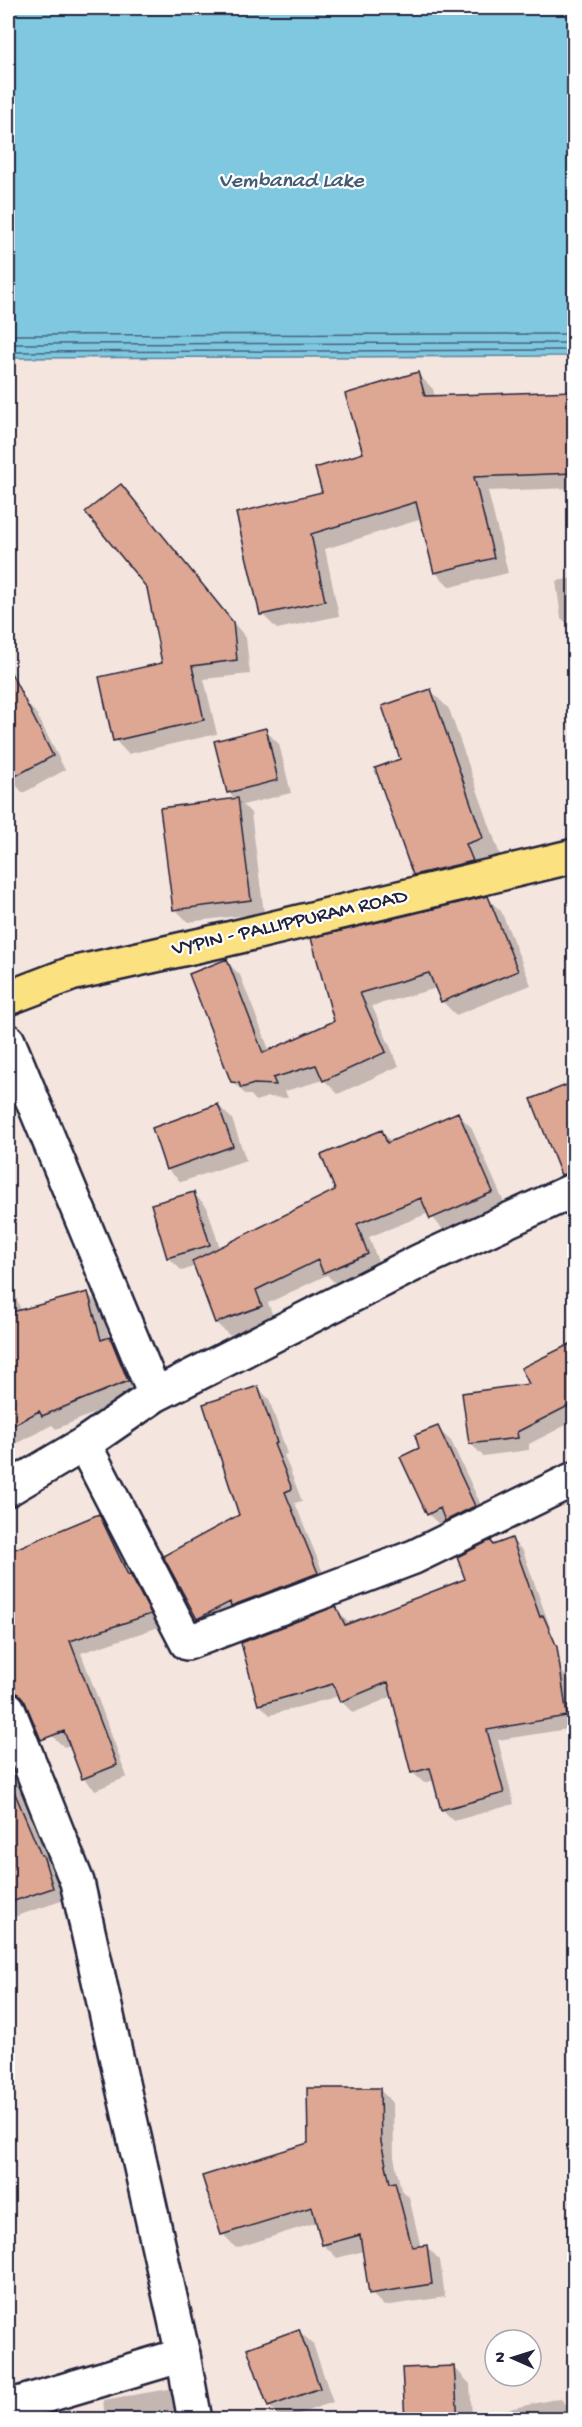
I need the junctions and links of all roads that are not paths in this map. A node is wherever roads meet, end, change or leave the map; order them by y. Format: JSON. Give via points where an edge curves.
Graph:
{"nodes":[{"id":1,"x":574,"y":856,"type":"edge"},
{"id":2,"x":8,"y":998,"type":"edge"},
{"id":3,"x":8,"y":1041,"type":"edge"},
{"id":4,"x":574,"y":1190,"type":"edge"},
{"id":5,"x":155,"y":1395,"type":"junction"},
{"id":6,"x":84,"y":1444,"type":"junction"},
{"id":7,"x":574,"y":1479,"type":"edge"},
{"id":8,"x":8,"y":1489,"type":"edge"},
{"id":9,"x":10,"y":1726,"type":"edge"},
{"id":10,"x":183,"y":2355,"type":"junction"},
{"id":11,"x":8,"y":2408,"type":"edge"},
{"id":12,"x":195,"y":2420,"type":"edge"}],
"edges":[{"from":1,"to":2,"type":"main road","name":"VYPIN - PALLIPPURAM ROAD","via":[[70,974]]},
{"from":3,"to":5,"type":"street"},
{"from":4,"to":5,"type":"street","via":[[420,1261]]},
{"from":5,"to":6,"type":"street"},
{"from":6,"to":7,"type":"street","via":[[187,1643],[414,1557]]},
{"from":6,"to":8,"type":"street"},
{"from":9,"to":10,"type":"street","via":[[77,1882]]},
{"from":10,"to":11,"type":"street"},
{"from":10,"to":12,"type":"street"}]}
